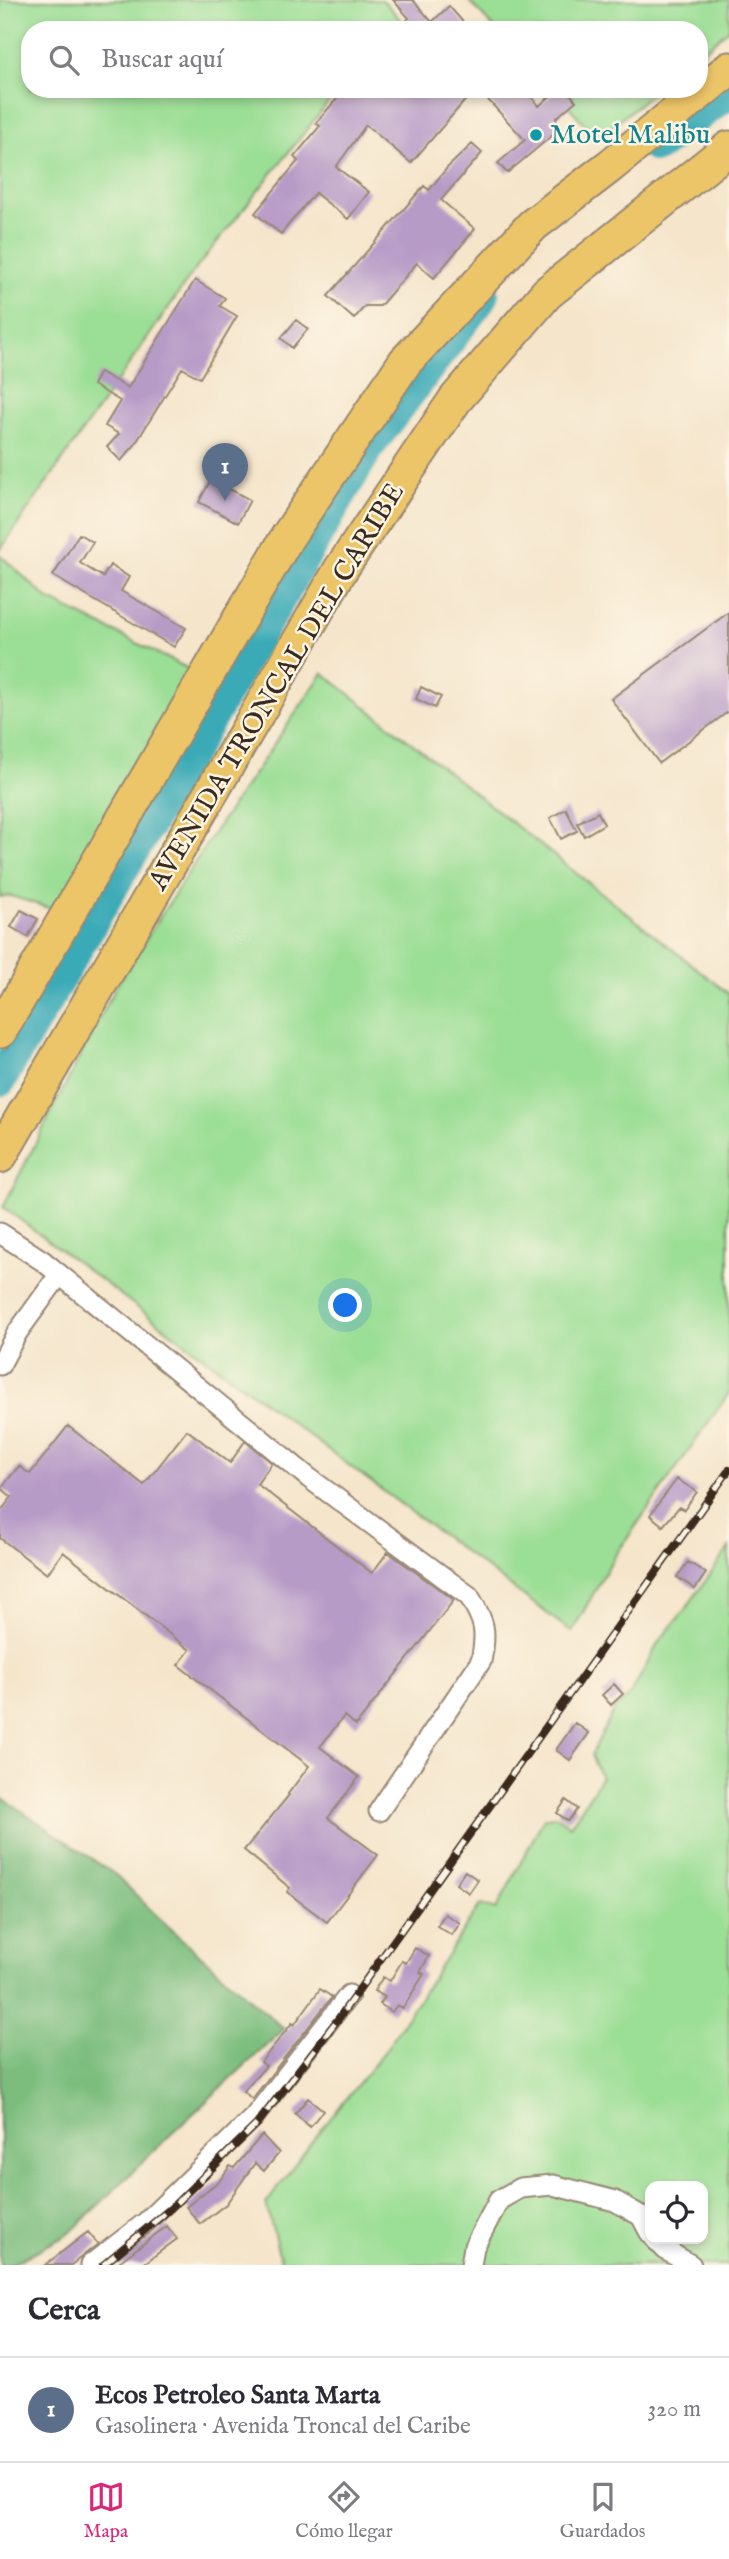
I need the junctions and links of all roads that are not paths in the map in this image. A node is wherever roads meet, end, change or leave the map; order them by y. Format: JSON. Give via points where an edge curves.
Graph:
{"nodes":[{"id":1,"x":729,"y":69,"type":"edge"},
{"id":2,"x":708,"y":86,"type":"edge"},
{"id":3,"x":693,"y":98,"type":"edge"},
{"id":4,"x":729,"y":148,"type":"edge"},
{"id":5,"x":0,"y":1031,"type":"edge"},
{"id":6,"x":0,"y":1156,"type":"edge"},
{"id":7,"x":0,"y":1233,"type":"edge"},
{"id":8,"x":59,"y":1275,"type":"junction"},
{"id":9,"x":0,"y":1365,"type":"edge"},
{"id":10,"x":379,"y":1811,"type":"dead end"},
{"id":11,"x":349,"y":1995,"type":"dead end"},
{"id":12,"x":645,"y":2224,"type":"edge"},
{"id":13,"x":660,"y":2244,"type":"edge"},
{"id":14,"x":90,"y":2265,"type":"edge"},
{"id":15,"x":471,"y":2265,"type":"edge"},
{"id":16,"x":691,"y":2265,"type":"edge"}],
"edges":[{"from":1,"to":2,"type":"highway"},
{"from":3,"to":5,"type":"highway","via":[[533,225],[405,362],[288,536]]},
{"from":4,"to":6,"type":"highway","name":"AVENIDA TRONCAL DEL CARIBE","via":[[547,293],[455,400],[341,569]]},
{"from":7,"to":8,"type":"street"},
{"from":8,"to":9,"type":"street"},
{"from":8,"to":10,"type":"street","via":[[309,1478],[469,1596],[483,1619],[486,1637],[481,1661]]},
{"from":11,"to":14,"type":"street","via":[[254,2117],[146,2222]]},
{"from":12,"to":15,"type":"street","via":[[641,2216],[615,2201],[553,2185],[520,2188],[499,2200],[474,2247]]},
{"from":13,"to":16,"type":"street"}]}
